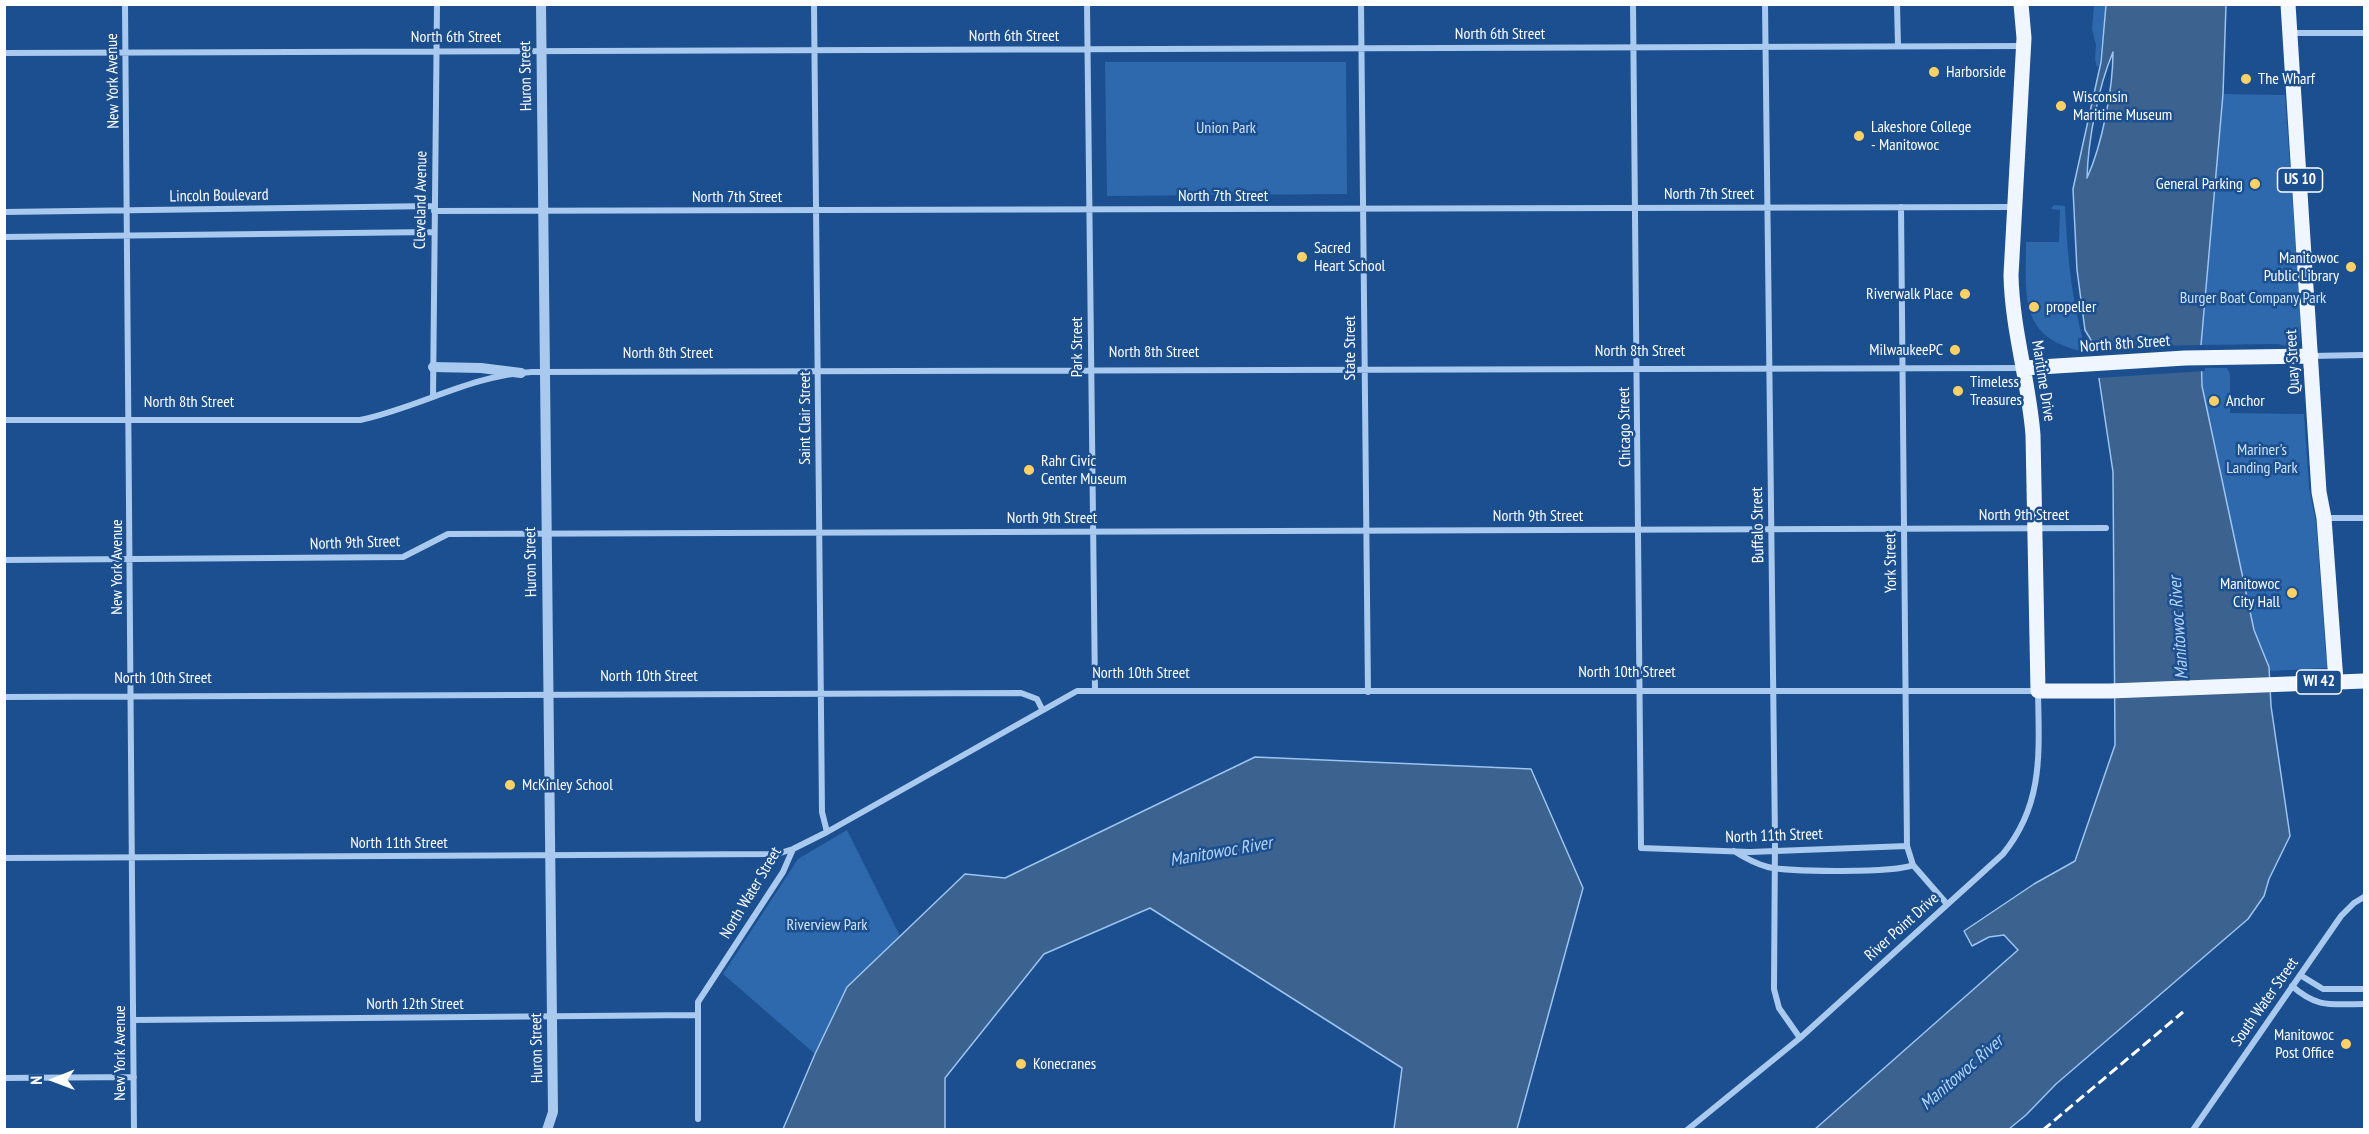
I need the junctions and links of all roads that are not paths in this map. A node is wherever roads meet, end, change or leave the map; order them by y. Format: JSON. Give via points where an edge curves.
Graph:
{"nodes":[{"id":1,"x":125,"y":4,"type":"edge"},
{"id":2,"x":437,"y":4,"type":"edge"},
{"id":3,"x":540,"y":4,"type":"edge"},
{"id":4,"x":814,"y":4,"type":"edge"},
{"id":5,"x":1087,"y":4,"type":"edge"},
{"id":6,"x":1361,"y":4,"type":"edge"},
{"id":7,"x":1633,"y":4,"type":"edge"},
{"id":8,"x":1765,"y":4,"type":"edge"},
{"id":9,"x":1898,"y":4,"type":"edge"},
{"id":10,"x":2021,"y":4,"type":"edge"},
{"id":11,"x":2288,"y":4,"type":"edge"},
{"id":12,"x":2290,"y":33,"type":"junction"},
{"id":13,"x":2364,"y":33,"type":"edge"},
{"id":14,"x":1898,"y":46,"type":"junction"},
{"id":15,"x":2024,"y":46,"type":"junction"},
{"id":16,"x":1634,"y":47,"type":"junction"},
{"id":17,"x":1766,"y":47,"type":"junction"},
{"id":18,"x":1361,"y":48,"type":"junction"},
{"id":19,"x":1088,"y":49,"type":"junction"},
{"id":20,"x":541,"y":50,"type":"junction"},
{"id":21,"x":814,"y":50,"type":"junction"},
{"id":22,"x":436,"y":51,"type":"junction"},
{"id":23,"x":4,"y":53,"type":"edge"},
{"id":24,"x":126,"y":53,"type":"junction"},
{"id":25,"x":1635,"y":207,"type":"junction"},
{"id":26,"x":1901,"y":207,"type":"junction"},
{"id":27,"x":2013,"y":207,"type":"junction"},
{"id":28,"x":1768,"y":208,"type":"junction"},
{"id":29,"x":434,"y":209,"type":"junction"},
{"id":30,"x":1362,"y":209,"type":"junction"},
{"id":31,"x":1091,"y":210,"type":"junction"},
{"id":32,"x":128,"y":211,"type":"junction"},
{"id":33,"x":543,"y":211,"type":"junction"},
{"id":34,"x":816,"y":211,"type":"junction"},
{"id":35,"x":4,"y":212,"type":"edge"},
{"id":36,"x":434,"y":232,"type":"junction"},
{"id":37,"x":129,"y":236,"type":"junction"},
{"id":38,"x":4,"y":237,"type":"edge"},
{"id":39,"x":2311,"y":356,"type":"junction"},
{"id":40,"x":2364,"y":356,"type":"edge"},
{"id":41,"x":433,"y":367,"type":"junction"},
{"id":42,"x":1638,"y":368,"type":"junction"},
{"id":43,"x":1770,"y":368,"type":"junction"},
{"id":44,"x":1903,"y":368,"type":"junction"},
{"id":45,"x":2024,"y":368,"type":"junction"},
{"id":46,"x":1091,"y":370,"type":"junction"},
{"id":47,"x":1364,"y":370,"type":"junction"},
{"id":48,"x":819,"y":371,"type":"junction"},
{"id":49,"x":545,"y":372,"type":"junction"},
{"id":50,"x":521,"y":373,"type":"junction"},
{"id":51,"x":433,"y":397,"type":"junction"},
{"id":52,"x":4,"y":420,"type":"edge"},
{"id":53,"x":129,"y":420,"type":"junction"},
{"id":54,"x":2324,"y":518,"type":"junction"},
{"id":55,"x":2364,"y":518,"type":"edge"},
{"id":56,"x":1771,"y":528,"type":"junction"},
{"id":57,"x":1904,"y":528,"type":"junction"},
{"id":58,"x":2106,"y":528,"type":"dead end"},
{"id":59,"x":1640,"y":529,"type":"junction"},
{"id":60,"x":2034,"y":529,"type":"junction"},
{"id":61,"x":1093,"y":531,"type":"junction"},
{"id":62,"x":1365,"y":531,"type":"junction"},
{"id":63,"x":819,"y":532,"type":"junction"},
{"id":64,"x":545,"y":533,"type":"junction"},
{"id":65,"x":4,"y":560,"type":"edge"},
{"id":66,"x":130,"y":560,"type":"junction"},
{"id":67,"x":2336,"y":681,"type":"junction"},
{"id":68,"x":2364,"y":681,"type":"edge"},
{"id":69,"x":1095,"y":690,"type":"junction"},
{"id":70,"x":1641,"y":690,"type":"junction"},
{"id":71,"x":1773,"y":690,"type":"junction"},
{"id":72,"x":1906,"y":690,"type":"junction"},
{"id":73,"x":1368,"y":692,"type":"junction"},
{"id":74,"x":2038,"y":692,"type":"junction"},
{"id":75,"x":548,"y":694,"type":"junction"},
{"id":76,"x":822,"y":694,"type":"junction"},
{"id":77,"x":131,"y":696,"type":"junction"},
{"id":78,"x":4,"y":697,"type":"edge"},
{"id":79,"x":1042,"y":709,"type":"junction"},
{"id":80,"x":827,"y":832,"type":"junction"},
{"id":81,"x":1907,"y":846,"type":"junction"},
{"id":82,"x":1641,"y":848,"type":"joint"},
{"id":83,"x":793,"y":849,"type":"junction"},
{"id":84,"x":1775,"y":849,"type":"junction"},
{"id":85,"x":1734,"y":851,"type":"junction"},
{"id":86,"x":550,"y":856,"type":"junction"},
{"id":87,"x":4,"y":858,"type":"edge"},
{"id":88,"x":132,"y":858,"type":"junction"},
{"id":89,"x":1913,"y":865,"type":"junction"},
{"id":90,"x":1775,"y":868,"type":"junction"},
{"id":91,"x":2364,"y":897,"type":"edge"},
{"id":92,"x":1947,"y":904,"type":"junction"},
{"id":93,"x":2300,"y":975,"type":"junction"},
{"id":94,"x":2292,"y":986,"type":"junction"},
{"id":95,"x":2364,"y":989,"type":"edge"},
{"id":96,"x":2364,"y":1004,"type":"edge"},
{"id":97,"x":697,"y":1015,"type":"junction"},
{"id":98,"x":552,"y":1017,"type":"junction"},
{"id":99,"x":134,"y":1020,"type":"junction"},
{"id":100,"x":1800,"y":1038,"type":"junction"},
{"id":101,"x":134,"y":1077,"type":"junction"},
{"id":102,"x":4,"y":1078,"type":"edge"},
{"id":103,"x":698,"y":1119,"type":"dead end"},
{"id":104,"x":551,"y":1126,"type":"edge"},
{"id":105,"x":134,"y":1130,"type":"edge"},
{"id":106,"x":1687,"y":1130,"type":"edge"},
{"id":107,"x":2193,"y":1130,"type":"edge"}],
"edges":[{"from":1,"to":24,"type":"street","name":"New York Avenue"},
{"from":2,"to":22,"type":"street","name":"Cleveland Avenue"},
{"from":3,"to":20,"type":"street","name":"Huron Street"},
{"from":4,"to":21,"type":"street","name":"Saint Clair Street"},
{"from":5,"to":19,"type":"street","name":"Park Street"},
{"from":6,"to":18,"type":"street","name":"State Street"},
{"from":7,"to":16,"type":"street","name":"Chicago Street"},
{"from":8,"to":17,"type":"street","name":"Buffalo Street"},
{"from":9,"to":14,"type":"street"},
{"from":10,"to":15,"type":"main road","name":"Maritime Drive"},
{"from":11,"to":12,"type":"main road","name":"Quay Street","number":"US 10"},
{"from":12,"to":13,"type":"street"},
{"from":12,"to":39,"type":"main road","name":"Quay Street","number":"US 10"},
{"from":14,"to":15,"type":"street","name":"North 6th Street"},
{"from":14,"to":17,"type":"street","name":"North 6th Street"},
{"from":15,"to":27,"type":"main road","name":"Maritime Drive"},
{"from":16,"to":17,"type":"street","name":"North 6th Street"},
{"from":16,"to":18,"type":"street","name":"North 6th Street"},
{"from":16,"to":25,"type":"street","name":"Chicago Street"},
{"from":17,"to":28,"type":"street","name":"Buffalo Street"},
{"from":18,"to":19,"type":"street","name":"North 6th Street"},
{"from":18,"to":30,"type":"street","name":"State Street"},
{"from":19,"to":21,"type":"street","name":"North 6th Street"},
{"from":19,"to":31,"type":"street","name":"Park Street"},
{"from":20,"to":21,"type":"street","name":"North 6th Street"},
{"from":20,"to":22,"type":"street","name":"North 6th Street"},
{"from":20,"to":33,"type":"street","name":"Huron Street"},
{"from":21,"to":34,"type":"street","name":"Saint Clair Street"},
{"from":22,"to":24,"type":"street","name":"North 6th Street"},
{"from":22,"to":29,"type":"street","name":"Cleveland Avenue"},
{"from":23,"to":24,"type":"street","name":"North 6th Street"},
{"from":24,"to":32,"type":"street","name":"New York Avenue"},
{"from":25,"to":28,"type":"street","name":"North 7th Street"},
{"from":25,"to":30,"type":"street","name":"North 7th Street"},
{"from":25,"to":42,"type":"street","name":"Chicago Street"},
{"from":26,"to":27,"type":"street","name":"North 7th Street"},
{"from":26,"to":28,"type":"street","name":"North 7th Street"},
{"from":26,"to":44,"type":"street","name":"York Street"},
{"from":27,"to":45,"type":"main road","name":"Maritime Drive","via":[[2011,288]]},
{"from":28,"to":43,"type":"street","name":"Buffalo Street"},
{"from":29,"to":32,"type":"street","name":"Lincoln Boulevard"},
{"from":29,"to":33,"type":"street","name":"North 7th Street"},
{"from":29,"to":36,"type":"street","name":"Cleveland Avenue"},
{"from":30,"to":31,"type":"street","name":"North 7th Street"},
{"from":30,"to":47,"type":"street","name":"State Street"},
{"from":31,"to":34,"type":"street","name":"North 7th Street"},
{"from":31,"to":46,"type":"street","name":"Park Street"},
{"from":32,"to":35,"type":"street","name":"Lincoln Boulevard"},
{"from":32,"to":37,"type":"street","name":"New York Avenue"},
{"from":33,"to":34,"type":"street","name":"North 7th Street"},
{"from":33,"to":49,"type":"street","name":"Huron Street"},
{"from":34,"to":48,"type":"street","name":"Saint Clair Street"},
{"from":36,"to":37,"type":"street"},
{"from":36,"to":41,"type":"street","name":"Cleveland Avenue"},
{"from":37,"to":38,"type":"street"},
{"from":37,"to":53,"type":"street","name":"New York Avenue"},
{"from":39,"to":40,"type":"street"},
{"from":39,"to":45,"type":"main road","name":"North 8th Street"},
{"from":39,"to":54,"type":"main road","name":"Quay Street"},
{"from":41,"to":50,"type":"street"},
{"from":41,"to":51,"type":"street","name":"Cleveland Avenue"},
{"from":42,"to":43,"type":"street","name":"North 8th Street"},
{"from":42,"to":47,"type":"street","name":"North 8th Street"},
{"from":42,"to":59,"type":"street","name":"Chicago Street"},
{"from":43,"to":44,"type":"street","name":"North 8th Street"},
{"from":43,"to":56,"type":"street","name":"Buffalo Street"},
{"from":44,"to":45,"type":"street","name":"North 8th Street"},
{"from":44,"to":57,"type":"street","name":"York Street"},
{"from":45,"to":60,"type":"main road","name":"Maritime Drive","via":[[2032,423]]},
{"from":46,"to":47,"type":"street","name":"North 8th Street"},
{"from":46,"to":48,"type":"street","name":"North 8th Street"},
{"from":46,"to":61,"type":"street","name":"Park Street"},
{"from":47,"to":62,"type":"street","name":"State Street"},
{"from":48,"to":49,"type":"street","name":"North 8th Street"},
{"from":48,"to":63,"type":"street","name":"Saint Clair Street"},
{"from":49,"to":50,"type":"street","name":"North 8th Street"},
{"from":49,"to":64,"type":"street","name":"Huron Street"},
{"from":50,"to":51,"type":"street","name":"North 8th Street"},
{"from":51,"to":53,"type":"street","name":"North 8th Street","via":[[360,420]]},
{"from":52,"to":53,"type":"street","name":"North 8th Street"},
{"from":53,"to":66,"type":"street","name":"New York Avenue"},
{"from":54,"to":55,"type":"street"},
{"from":54,"to":67,"type":"main road","name":"Quay Street"},
{"from":56,"to":57,"type":"street","name":"North 9th Street"},
{"from":56,"to":59,"type":"street","name":"North 9th Street"},
{"from":56,"to":71,"type":"street","name":"Buffalo Street"},
{"from":57,"to":60,"type":"street","name":"North 9th Street"},
{"from":57,"to":72,"type":"street","name":"York Street"},
{"from":58,"to":60,"type":"street","name":"North 9th Street"},
{"from":59,"to":62,"type":"street","name":"North 9th Street"},
{"from":59,"to":70,"type":"street","name":"Chicago Street"},
{"from":60,"to":74,"type":"main road","name":"Maritime Drive"},
{"from":61,"to":62,"type":"street","name":"North 9th Street"},
{"from":61,"to":63,"type":"street","name":"North 9th Street"},
{"from":61,"to":69,"type":"street","name":"Park Street"},
{"from":62,"to":73,"type":"street","name":"State Street"},
{"from":63,"to":64,"type":"street","name":"North 9th Street"},
{"from":63,"to":76,"type":"street","name":"Saint Clair Street"},
{"from":64,"to":66,"type":"street","name":"North 9th Street","via":[[448,534],[403,557]]},
{"from":64,"to":75,"type":"street","name":"Huron Street"},
{"from":65,"to":66,"type":"street","name":"North 9th Street"},
{"from":66,"to":77,"type":"street","name":"New York Avenue"},
{"from":67,"to":68,"type":"main road","number":"WI 42"},
{"from":67,"to":74,"type":"main road","name":"North 10th Street","number":"WI 42"},
{"from":69,"to":73,"type":"street","name":"North 10th Street"},
{"from":69,"to":79,"type":"street","name":"North 10th Street","via":[[1077,691]]},
{"from":70,"to":71,"type":"street","name":"North 10th Street"},
{"from":70,"to":73,"type":"street","name":"North 10th Street"},
{"from":70,"to":82,"type":"street","name":"Chicago Street"},
{"from":71,"to":72,"type":"street","name":"North 10th Street"},
{"from":71,"to":84,"type":"street","name":"Buffalo Street"},
{"from":72,"to":74,"type":"street","name":"North 10th Street"},
{"from":72,"to":81,"type":"street","name":"York Street"},
{"from":74,"to":92,"type":"street","name":"River Point Drive","via":[[2039,763],[2029,808],[2015,840]]},
{"from":75,"to":76,"type":"street","name":"North 10th Street"},
{"from":75,"to":77,"type":"street","name":"North 10th Street"},
{"from":75,"to":86,"type":"street","name":"Huron Street"},
{"from":76,"to":79,"type":"street","name":"North 10th Street","via":[[1022,693],[1037,699]]},
{"from":76,"to":80,"type":"street","name":"Saint Clair Street","via":[[822,812]]},
{"from":77,"to":78,"type":"street","name":"North 10th Street"},
{"from":77,"to":88,"type":"street","name":"New York Avenue"},
{"from":79,"to":80,"type":"street","name":"North Water Street"},
{"from":80,"to":83,"type":"street","name":"North Water Street"},
{"from":81,"to":84,"type":"street","name":"North 11th Street"},
{"from":81,"to":89,"type":"street","name":"York Street"},
{"from":82,"to":85,"type":"street","name":"North 11th Street"},
{"from":83,"to":86,"type":"street","name":"North 11th Street","via":[[777,854]]},
{"from":83,"to":97,"type":"street","name":"North Water Street","via":[[783,873],[698,1002]]},
{"from":84,"to":85,"type":"street","name":"North 11th Street"},
{"from":84,"to":90,"type":"street","name":"Buffalo Street"},
{"from":85,"to":90,"type":"street","name":"North 11th Street"},
{"from":86,"to":88,"type":"street","name":"North 11th Street"},
{"from":86,"to":98,"type":"street","name":"Huron Street"},
{"from":87,"to":88,"type":"street","name":"North 11th Street"},
{"from":88,"to":99,"type":"street","name":"New York Avenue"},
{"from":89,"to":90,"type":"street","name":"North 11th Street","via":[[1892,869]]},
{"from":89,"to":92,"type":"street","name":"York Street"},
{"from":90,"to":100,"type":"street","name":"Buffalo Street","via":[[1774,989],[1779,1008]]},
{"from":91,"to":93,"type":"street","name":"South Water Street","via":[[2341,916]]},
{"from":92,"to":100,"type":"street","name":"River Point Drive"},
{"from":93,"to":94,"type":"street","name":"South Water Street"},
{"from":93,"to":95,"type":"street","via":[[2323,989]]},
{"from":94,"to":96,"type":"street","via":[[2319,1003]]},
{"from":94,"to":107,"type":"street","name":"South Water Street"},
{"from":97,"to":98,"type":"street","name":"North 12th Street"},
{"from":97,"to":103,"type":"street","name":"North Water Street"},
{"from":98,"to":99,"type":"street","name":"North 12th Street"},
{"from":98,"to":104,"type":"street","name":"Huron Street"},
{"from":99,"to":101,"type":"street","name":"New York Avenue"},
{"from":100,"to":106,"type":"street","name":"River Point Drive"},
{"from":101,"to":102,"type":"street"},
{"from":101,"to":105,"type":"street","name":"New York Avenue"}]}
